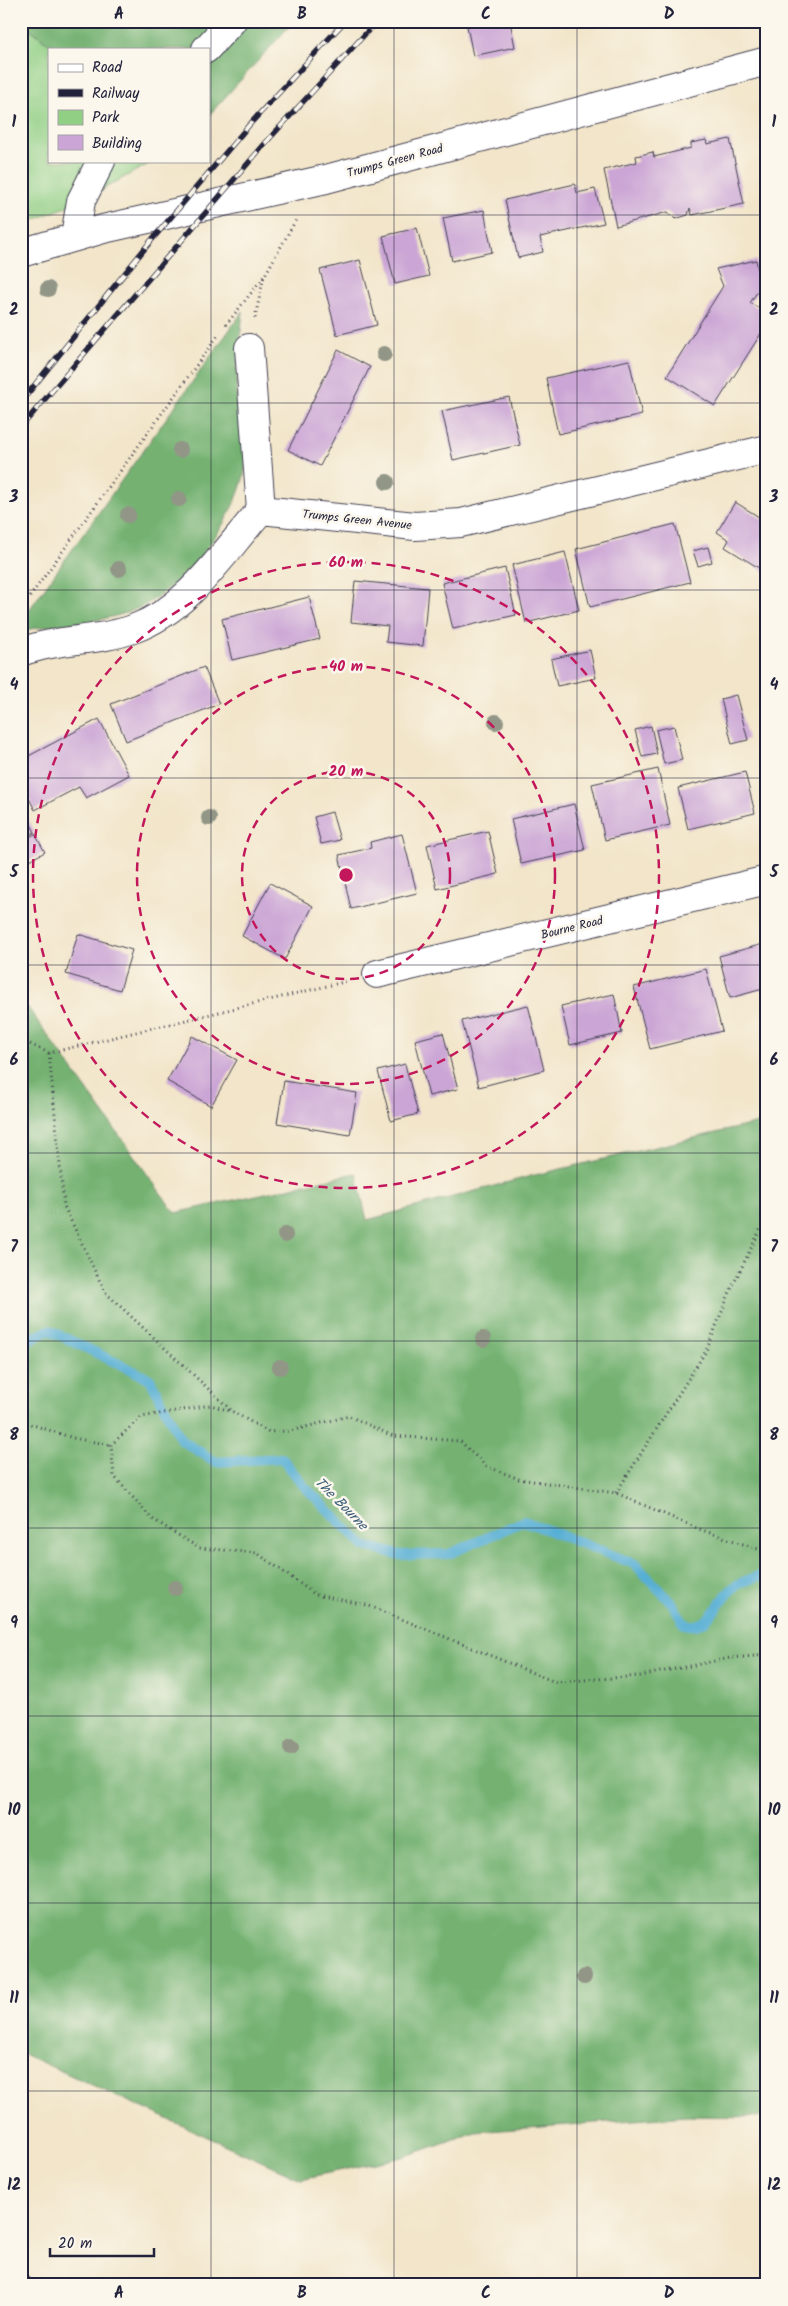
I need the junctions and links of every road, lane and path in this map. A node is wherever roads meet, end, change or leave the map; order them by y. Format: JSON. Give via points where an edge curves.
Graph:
{"nodes":[{"id":1,"x":232,"y":21,"type":"edge"},
{"id":2,"x":207,"y":48,"type":"edge"},
{"id":3,"x":766,"y":64,"type":"edge"},
{"id":4,"x":101,"y":162,"type":"edge"},
{"id":5,"x":298,"y":216,"type":"dead end"},
{"id":6,"x":75,"y":236,"type":"junction"},
{"id":7,"x":21,"y":253,"type":"edge"},
{"id":8,"x":264,"y":275,"type":"junction"},
{"id":9,"x":249,"y":348,"type":"joint"},
{"id":10,"x":767,"y":449,"type":"edge"},
{"id":11,"x":261,"y":510,"type":"junction"},
{"id":12,"x":21,"y":610,"type":"edge"},
{"id":13,"x":21,"y":652,"type":"edge"},
{"id":14,"x":767,"y":880,"type":"edge"},
{"id":15,"x":377,"y":974,"type":"joint"},
{"id":16,"x":21,"y":1040,"type":"edge"},
{"id":17,"x":48,"y":1053,"type":"junction"},
{"id":18,"x":767,"y":1216,"type":"edge"},
{"id":19,"x":232,"y":1412,"type":"junction"},
{"id":20,"x":21,"y":1421,"type":"edge"},
{"id":21,"x":112,"y":1445,"type":"junction"},
{"id":22,"x":616,"y":1493,"type":"junction"},
{"id":23,"x":767,"y":1552,"type":"edge"},
{"id":24,"x":767,"y":1655,"type":"edge"}],
"edges":[{"from":1,"to":2,"type":"street"},
{"from":3,"to":6,"type":"street","name":"Trumps Green Road","via":[[326,179]]},
{"from":4,"to":6,"type":"street","via":[[82,201]]},
{"from":5,"to":8,"type":"path"},
{"from":6,"to":7,"type":"street","name":"Trumps Green Road"},
{"from":8,"to":9,"type":"path"},
{"from":8,"to":12,"type":"path"},
{"from":9,"to":11,"type":"street"},
{"from":10,"to":11,"type":"street","name":"Trumps Green Avenue","via":[[461,523],[414,526]]},
{"from":11,"to":13,"type":"street","via":[[200,582],[152,619],[134,629],[87,640],[38,645]]},
{"from":14,"to":15,"type":"street","name":"Bourne Road"},
{"from":15,"to":17,"type":"path"},
{"from":16,"to":17,"type":"path"},
{"from":17,"to":19,"type":"path","via":[[64,1206],[105,1292]]},
{"from":18,"to":22,"type":"path","via":[[706,1351]]},
{"from":19,"to":21,"type":"path","via":[[211,1405],[141,1417]]},
{"from":19,"to":22,"type":"path","via":[[269,1432],[290,1431],[349,1416],[394,1436],[460,1441],[486,1466],[519,1479]]},
{"from":20,"to":21,"type":"path","via":[[73,1438]]},
{"from":21,"to":24,"type":"path","via":[[114,1476],[151,1518],[199,1548],[257,1553],[316,1595],[367,1605],[555,1682],[640,1676],[730,1658]]},
{"from":22,"to":23,"type":"path","via":[[699,1529]]}]}
